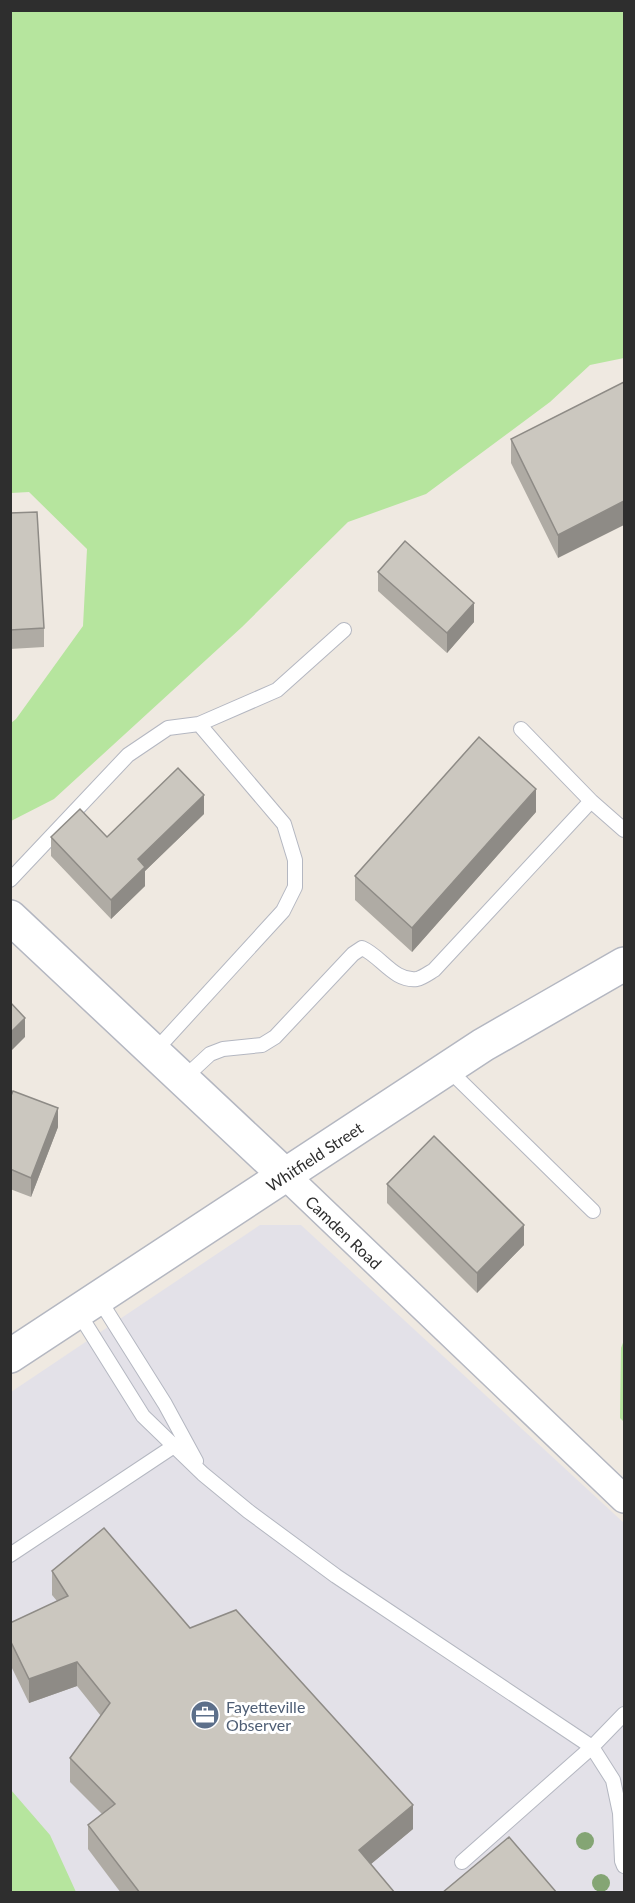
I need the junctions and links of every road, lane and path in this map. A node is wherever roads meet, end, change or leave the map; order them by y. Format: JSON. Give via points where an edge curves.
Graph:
{"nodes":[{"id":1,"x":344,"y":630,"type":"dead end"},
{"id":2,"x":199,"y":724,"type":"junction"},
{"id":3,"x":521,"y":729,"type":"dead end"},
{"id":4,"x":591,"y":801,"type":"junction"},
{"id":5,"x":624,"y":830,"type":"edge"},
{"id":6,"x":10,"y":880,"type":"edge"},
{"id":7,"x":10,"y":916,"type":"edge"},
{"id":8,"x":624,"y":964,"type":"edge"},
{"id":9,"x":154,"y":1052,"type":"junction"},
{"id":10,"x":448,"y":1069,"type":"junction"},
{"id":11,"x":183,"y":1079,"type":"junction"},
{"id":12,"x":285,"y":1175,"type":"junction"},
{"id":13,"x":593,"y":1211,"type":"dead end"},
{"id":14,"x":89,"y":1306,"type":"junction"},
{"id":15,"x":10,"y":1356,"type":"edge"},
{"id":16,"x":174,"y":1446,"type":"junction"},
{"id":17,"x":203,"y":1474,"type":"junction"},
{"id":18,"x":624,"y":1499,"type":"edge"},
{"id":19,"x":10,"y":1555,"type":"edge"},
{"id":20,"x":624,"y":1714,"type":"edge"},
{"id":21,"x":592,"y":1747,"type":"junction"},
{"id":22,"x":622,"y":1811,"type":"edge"},
{"id":23,"x":462,"y":1862,"type":"dead end"},
{"id":24,"x":624,"y":1866,"type":"edge"}],
"edges":[{"from":1,"to":2,"type":"lane","via":[[277,690]]},
{"from":2,"to":6,"type":"lane","via":[[168,728],[128,754]]},
{"from":2,"to":9,"type":"lane","via":[[284,824],[295,860],[295,887],[283,911]]},
{"from":3,"to":4,"type":"lane"},
{"from":4,"to":5,"type":"lane"},
{"from":4,"to":11,"type":"lane","via":[[434,970],[418,979],[401,978],[362,948],[275,1037],[262,1045],[210,1054]]},
{"from":7,"to":9,"type":"main road","name":"Camden Road"},
{"from":8,"to":10,"type":"main road","name":"Whitfield Street"},
{"from":9,"to":11,"type":"main road","name":"Camden Road"},
{"from":10,"to":12,"type":"main road","name":"Whitfield Street"},
{"from":10,"to":13,"type":"lane"},
{"from":11,"to":12,"type":"main road","name":"Camden Road"},
{"from":12,"to":14,"type":"main road","name":"Whitfield Street"},
{"from":12,"to":18,"type":"street","name":"Camden Road"},
{"from":14,"to":15,"type":"main road","name":"Whitfield Street"},
{"from":14,"to":16,"type":"lane","via":[[143,1416]]},
{"from":14,"to":17,"type":"lane","via":[[165,1404]]},
{"from":16,"to":17,"type":"lane"},
{"from":16,"to":19,"type":"lane"},
{"from":17,"to":21,"type":"lane","via":[[336,1576]]},
{"from":20,"to":21,"type":"lane"},
{"from":21,"to":22,"type":"lane","via":[[613,1780]]},
{"from":21,"to":23,"type":"lane"},
{"from":22,"to":24,"type":"lane"}]}
